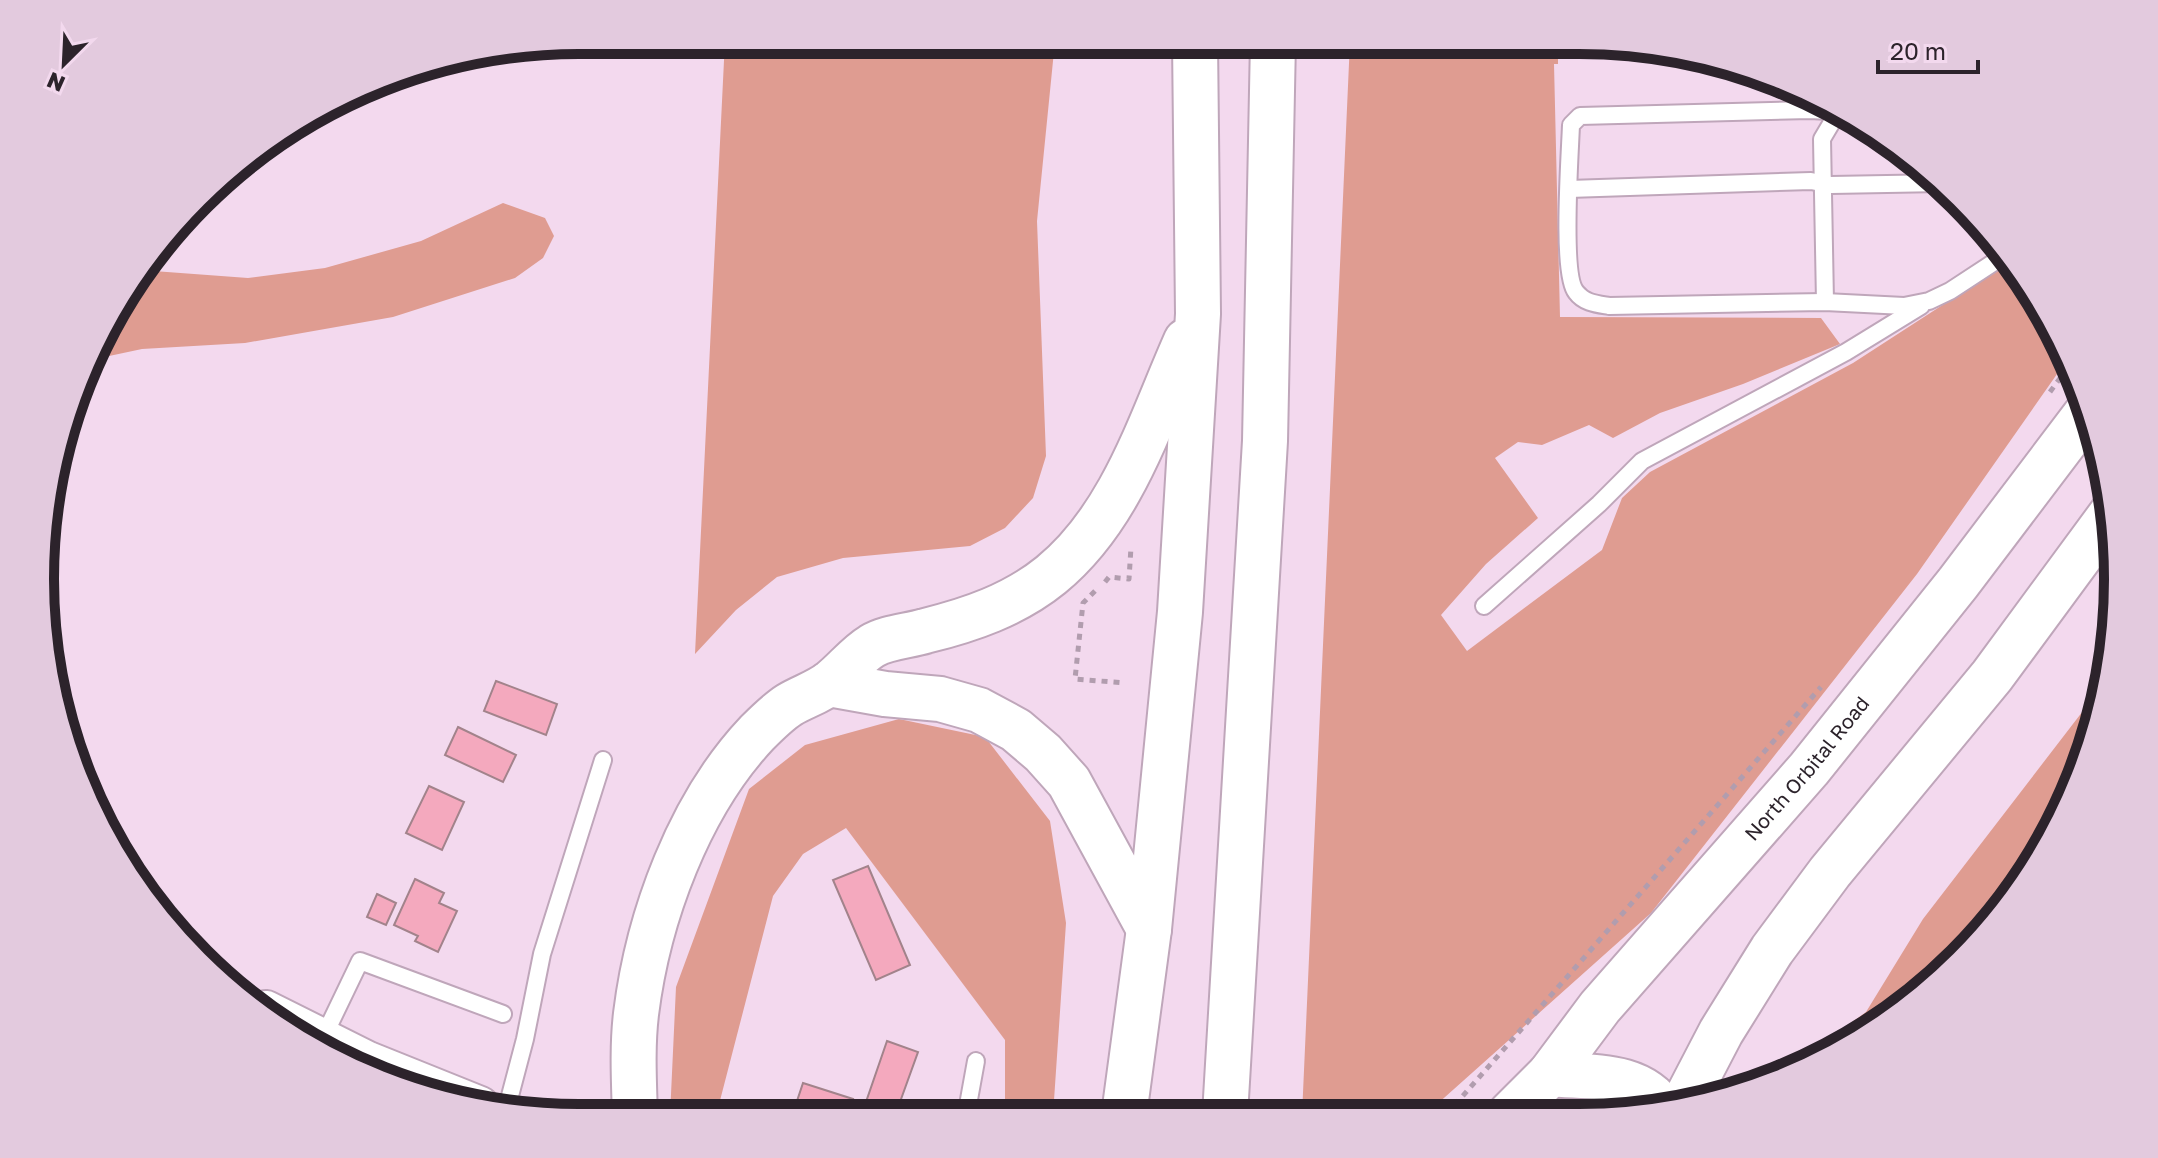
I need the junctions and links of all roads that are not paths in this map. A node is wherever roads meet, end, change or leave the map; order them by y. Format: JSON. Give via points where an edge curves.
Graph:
{"nodes":[{"id":1,"x":1195,"y":54,"type":"edge"},
{"id":2,"x":1273,"y":54,"type":"edge"},
{"id":3,"x":1816,"y":110,"type":"edge"},
{"id":4,"x":1836,"y":121,"type":"edge"},
{"id":5,"x":1821,"y":182,"type":"junction"},
{"id":6,"x":1924,"y":183,"type":"edge"},
{"id":7,"x":1569,"y":189,"type":"junction"},
{"id":8,"x":1997,"y":260,"type":"edge"},
{"id":9,"x":1929,"y":301,"type":"junction"},
{"id":10,"x":1825,"y":302,"type":"junction"},
{"id":11,"x":1198,"y":314,"type":"junction"},
{"id":12,"x":2080,"y":422,"type":"edge"},
{"id":13,"x":2101,"y":527,"type":"edge"},
{"id":14,"x":1484,"y":606,"type":"dead end"},
{"id":15,"x":829,"y":684,"type":"junction"},
{"id":16,"x":603,"y":760,"type":"dead end"},
{"id":17,"x":1149,"y":929,"type":"junction"},
{"id":18,"x":1237,"y":931,"type":"junction"},
{"id":19,"x":503,"y":1014,"type":"dead end"},
{"id":20,"x":323,"y":1038,"type":"edge"},
{"id":21,"x":976,"y":1061,"type":"dead end"},
{"id":22,"x":1550,"y":1074,"type":"junction"},
{"id":23,"x":1690,"y":1092,"type":"edge"},
{"id":24,"x":1656,"y":1099,"type":"edge"},
{"id":25,"x":509,"y":1100,"type":"edge"},
{"id":26,"x":635,"y":1104,"type":"edge"},
{"id":27,"x":968,"y":1104,"type":"edge"},
{"id":28,"x":1125,"y":1104,"type":"edge"},
{"id":29,"x":1226,"y":1104,"type":"edge"},
{"id":30,"x":1242,"y":1104,"type":"edge"},
{"id":31,"x":1520,"y":1104,"type":"edge"}],
"edges":[{"from":1,"to":11,"type":"highway"},
{"from":2,"to":18,"type":"highway","via":[[1265,441]]},
{"from":3,"to":7,"type":"lane","via":[[1580,116],[1571,125]]},
{"from":4,"to":5,"type":"lane","via":[[1822,139]]},
{"from":5,"to":6,"type":"lane"},
{"from":5,"to":7,"type":"lane"},
{"from":5,"to":10,"type":"lane"},
{"from":7,"to":10,"type":"lane","via":[[1568,266],[1574,291],[1588,302]]},
{"from":8,"to":9,"type":"lane"},
{"from":9,"to":10,"type":"lane","via":[[1904,306]]},
{"from":9,"to":14,"type":"lane","via":[[1846,352],[1642,461]]},
{"from":11,"to":15,"type":"highway","via":[[1125,481],[1082,546],[1018,598],[977,616],[874,645]]},
{"from":11,"to":17,"type":"highway","via":[[1180,612]]},
{"from":12,"to":22,"type":"highway","name":"North Orbital Road","via":[[1809,769],[1600,1007]]},
{"from":13,"to":23,"type":"highway","via":[[1992,676],[1772,950]]},
{"from":15,"to":17,"type":"highway","via":[[940,699],[979,710],[1016,730],[1069,782]]},
{"from":15,"to":26,"type":"highway","via":[[787,707],[757,733],[697,820],[650,938],[636,1013]]},
{"from":16,"to":25,"type":"lane","via":[[542,954]]},
{"from":17,"to":28,"type":"highway"},
{"from":18,"to":29,"type":"highway"},
{"from":18,"to":30,"type":"highway"},
{"from":19,"to":20,"type":"lane","via":[[360,961]]},
{"from":21,"to":27,"type":"lane"},
{"from":22,"to":24,"type":"highway","via":[[1628,1082]]},
{"from":22,"to":31,"type":"highway","name":"North Orbital Road"}]}
